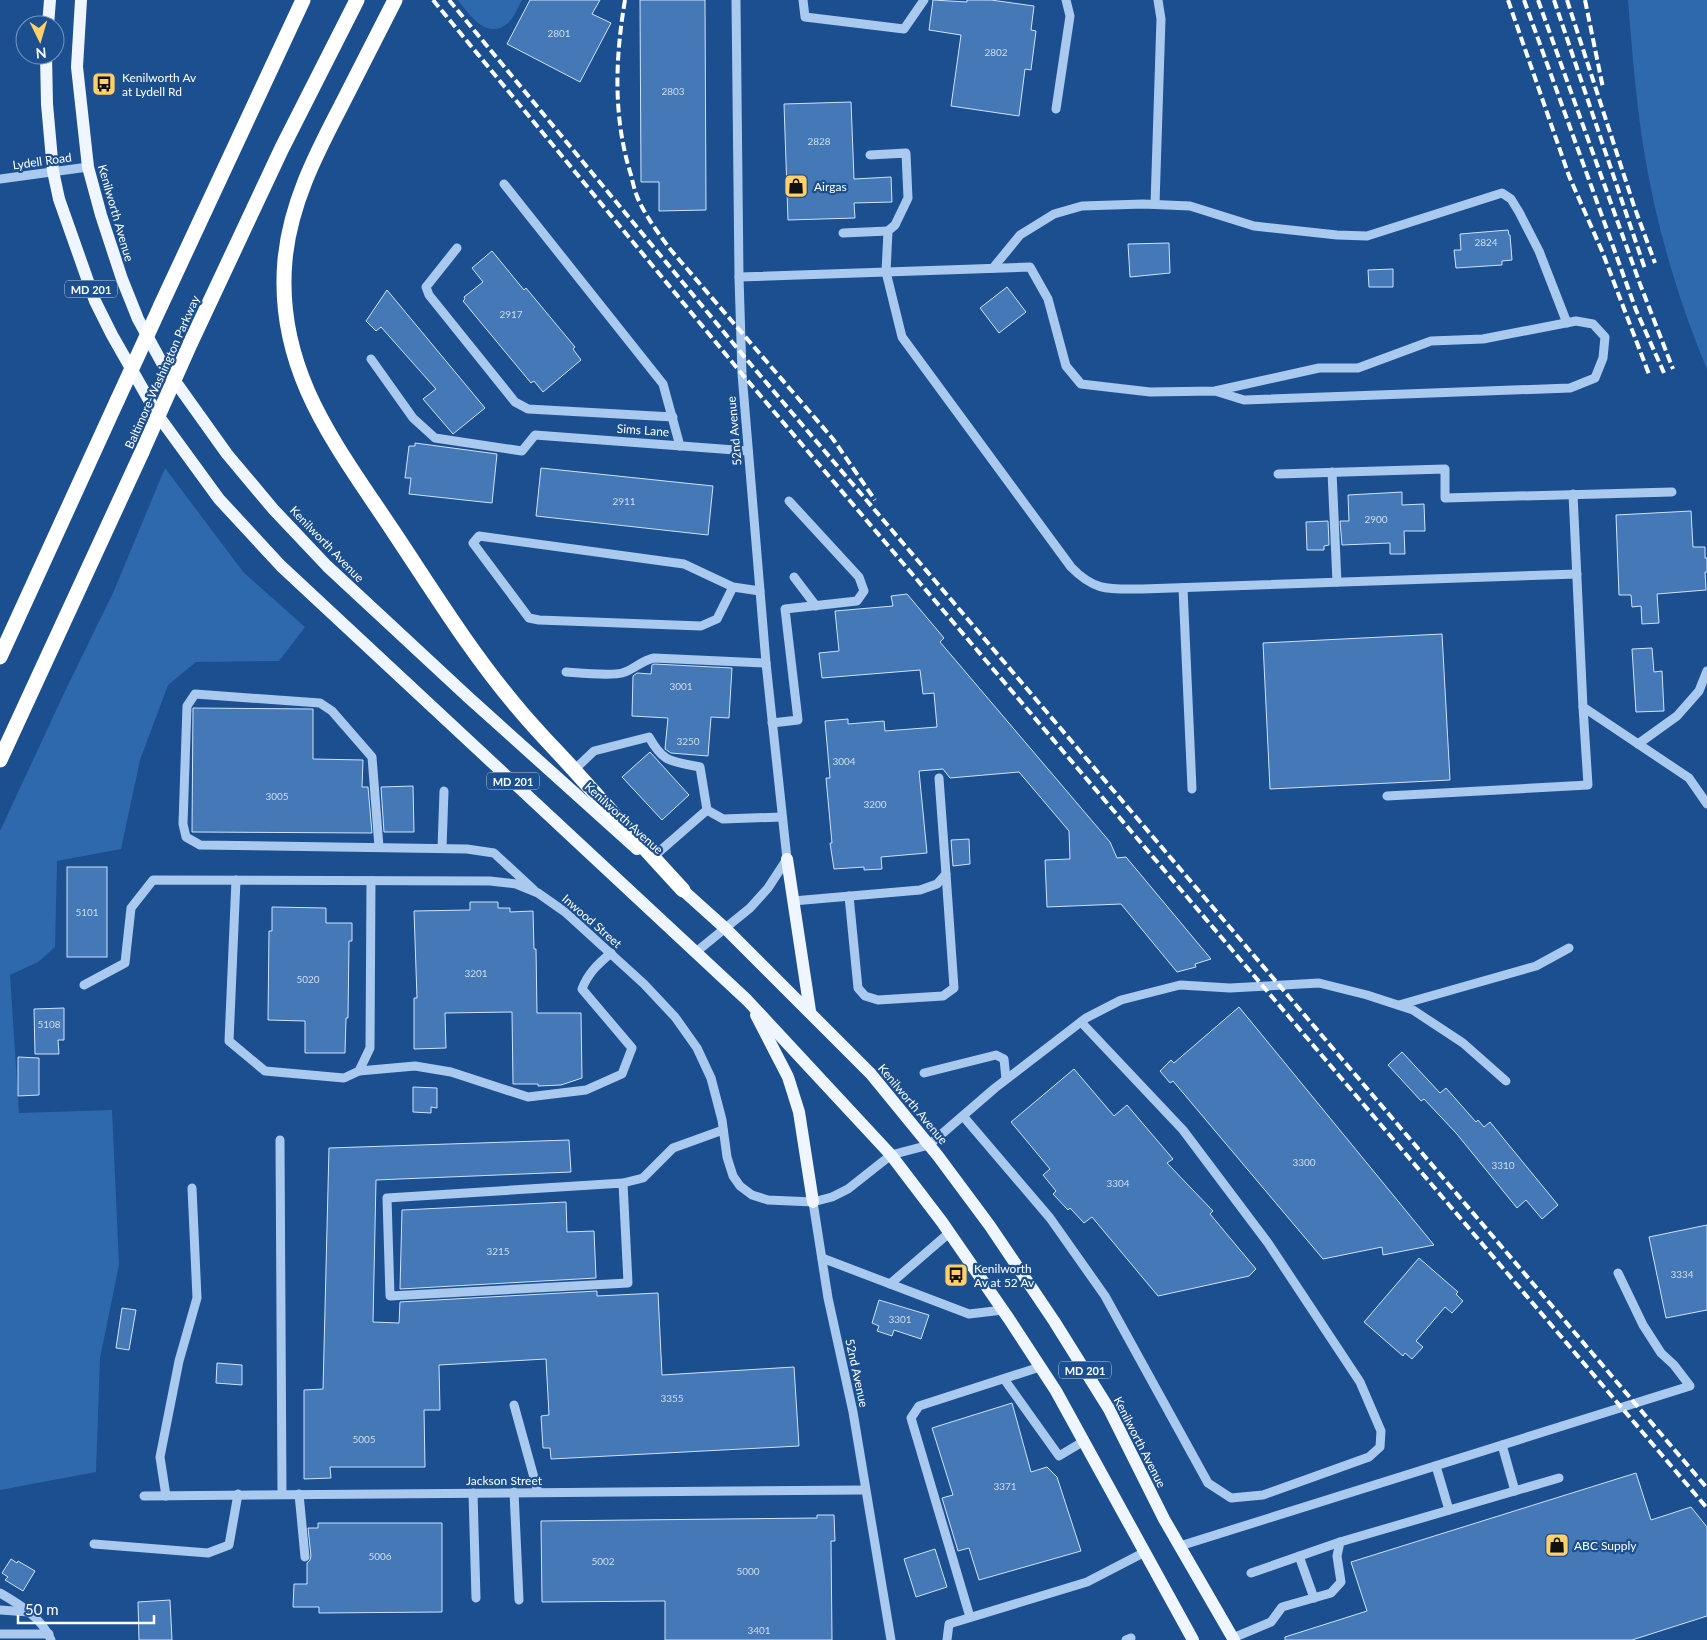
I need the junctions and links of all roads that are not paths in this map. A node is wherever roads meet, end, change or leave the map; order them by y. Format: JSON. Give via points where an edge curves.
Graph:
{"nodes":[{"id":1,"x":50,"y":0,"type":"edge"},
{"id":2,"x":81,"y":0,"type":"edge"},
{"id":3,"x":303,"y":0,"type":"edge"},
{"id":4,"x":357,"y":0,"type":"edge"},
{"id":5,"x":395,"y":0,"type":"edge"},
{"id":6,"x":736,"y":0,"type":"edge"},
{"id":7,"x":803,"y":0,"type":"edge"},
{"id":8,"x":924,"y":0,"type":"edge"},
{"id":9,"x":1066,"y":0,"type":"edge"},
{"id":10,"x":1158,"y":0,"type":"edge"},
{"id":11,"x":49,"y":15,"type":"edge"},
{"id":12,"x":46,"y":65,"type":"edge"},
{"id":13,"x":1056,"y":109,"type":"dead end"},
{"id":14,"x":870,"y":155,"type":"dead end"},
{"id":15,"x":88,"y":167,"type":"junction"},
{"id":16,"x":53,"y":171,"type":"junction"},
{"id":17,"x":0,"y":179,"type":"edge"},
{"id":18,"x":504,"y":184,"type":"dead end"},
{"id":19,"x":1156,"y":204,"type":"junction"},
{"id":20,"x":888,"y":231,"type":"junction"},
{"id":21,"x":844,"y":233,"type":"dead end"},
{"id":22,"x":458,"y":248,"type":"dead end"},
{"id":23,"x":993,"y":268,"type":"junction"},
{"id":24,"x":886,"y":272,"type":"junction"},
{"id":25,"x":739,"y":277,"type":"junction"},
{"id":26,"x":1567,"y":323,"type":"junction"},
{"id":27,"x":371,"y":359,"type":"dead end"},
{"id":28,"x":1215,"y":391,"type":"junction"},
{"id":29,"x":672,"y":417,"type":"junction"},
{"id":30,"x":680,"y":446,"type":"junction"},
{"id":31,"x":748,"y":451,"type":"junction"},
{"id":32,"x":1332,"y":472,"type":"junction"},
{"id":33,"x":1278,"y":474,"type":"dead end"},
{"id":34,"x":1672,"y":492,"type":"dead end"},
{"id":35,"x":1573,"y":494,"type":"junction"},
{"id":36,"x":789,"y":500,"type":"dead end"},
{"id":37,"x":1577,"y":574,"type":"junction"},
{"id":38,"x":794,"y":577,"type":"dead end"},
{"id":39,"x":1337,"y":582,"type":"junction"},
{"id":40,"x":732,"y":587,"type":"junction"},
{"id":41,"x":1183,"y":588,"type":"junction"},
{"id":42,"x":760,"y":591,"type":"junction"},
{"id":43,"x":816,"y":606,"type":"junction"},
{"id":44,"x":0,"y":657,"type":"edge"},
{"id":45,"x":766,"y":663,"type":"junction"},
{"id":46,"x":1707,"y":671,"type":"edge"},
{"id":47,"x":566,"y":672,"type":"dead end"},
{"id":48,"x":1583,"y":707,"type":"junction"},
{"id":49,"x":772,"y":723,"type":"junction"},
{"id":50,"x":1638,"y":744,"type":"junction"},
{"id":51,"x":0,"y":760,"type":"edge"},
{"id":52,"x":574,"y":770,"type":"junction"},
{"id":53,"x":939,"y":778,"type":"dead end"},
{"id":54,"x":1192,"y":788,"type":"dead end"},
{"id":55,"x":444,"y":791,"type":"dead end"},
{"id":56,"x":1387,"y":796,"type":"dead end"},
{"id":57,"x":1707,"y":804,"type":"edge"},
{"id":58,"x":707,"y":810,"type":"junction"},
{"id":59,"x":782,"y":816,"type":"junction"},
{"id":60,"x":379,"y":848,"type":"junction"},
{"id":61,"x":442,"y":848,"type":"junction"},
{"id":62,"x":653,"y":857,"type":"junction"},
{"id":63,"x":786,"y":859,"type":"junction"},
{"id":64,"x":946,"y":874,"type":"junction"},
{"id":65,"x":236,"y":880,"type":"junction"},
{"id":66,"x":371,"y":881,"type":"junction"},
{"id":67,"x":683,"y":890,"type":"junction"},
{"id":68,"x":538,"y":893,"type":"junction"},
{"id":69,"x":849,"y":896,"type":"junction"},
{"id":70,"x":793,"y":900,"type":"junction"},
{"id":71,"x":726,"y":929,"type":"junction"},
{"id":72,"x":1569,"y":948,"type":"dead end"},
{"id":73,"x":696,"y":952,"type":"junction"},
{"id":74,"x":610,"y":953,"type":"junction"},
{"id":75,"x":84,"y":985,"type":"dead end"},
{"id":76,"x":747,"y":1000,"type":"junction"},
{"id":77,"x":1398,"y":1005,"type":"junction"},
{"id":78,"x":810,"y":1011,"type":"junction"},
{"id":79,"x":1081,"y":1022,"type":"junction"},
{"id":80,"x":359,"y":1071,"type":"junction"},
{"id":81,"x":924,"y":1074,"type":"dead end"},
{"id":82,"x":1006,"y":1079,"type":"junction"},
{"id":83,"x":1506,"y":1082,"type":"dead end"},
{"id":84,"x":962,"y":1116,"type":"junction"},
{"id":85,"x":723,"y":1130,"type":"junction"},
{"id":86,"x":280,"y":1140,"type":"dead end"},
{"id":87,"x":929,"y":1145,"type":"junction"},
{"id":88,"x":891,"y":1155,"type":"junction"},
{"id":89,"x":623,"y":1183,"type":"junction"},
{"id":90,"x":192,"y":1188,"type":"dead end"},
{"id":91,"x":813,"y":1202,"type":"junction"},
{"id":92,"x":949,"y":1233,"type":"junction"},
{"id":93,"x":822,"y":1258,"type":"junction"},
{"id":94,"x":1618,"y":1273,"type":"dead end"},
{"id":95,"x":890,"y":1284,"type":"junction"},
{"id":96,"x":1003,"y":1310,"type":"junction"},
{"id":97,"x":1040,"y":1367,"type":"junction"},
{"id":98,"x":1004,"y":1379,"type":"junction"},
{"id":99,"x":514,"y":1405,"type":"dead end"},
{"id":100,"x":1084,"y":1441,"type":"junction"},
{"id":101,"x":1502,"y":1445,"type":"junction"},
{"id":102,"x":1436,"y":1466,"type":"junction"},
{"id":103,"x":1559,"y":1478,"type":"dead end"},
{"id":104,"x":865,"y":1490,"type":"junction"},
{"id":105,"x":1515,"y":1491,"type":"junction"},
{"id":106,"x":514,"y":1492,"type":"junction"},
{"id":107,"x":538,"y":1492,"type":"junction"},
{"id":108,"x":473,"y":1493,"type":"junction"},
{"id":109,"x":238,"y":1494,"type":"junction"},
{"id":110,"x":282,"y":1494,"type":"junction"},
{"id":111,"x":299,"y":1494,"type":"junction"},
{"id":112,"x":144,"y":1496,"type":"dead end"},
{"id":113,"x":166,"y":1496,"type":"junction"},
{"id":114,"x":1449,"y":1510,"type":"junction"},
{"id":115,"x":1340,"y":1542,"type":"junction"},
{"id":116,"x":94,"y":1544,"type":"dead end"},
{"id":117,"x":1180,"y":1546,"type":"junction"},
{"id":118,"x":1145,"y":1552,"type":"junction"},
{"id":119,"x":1299,"y":1556,"type":"junction"},
{"id":120,"x":305,"y":1557,"type":"dead end"},
{"id":121,"x":1251,"y":1573,"type":"dead end"},
{"id":122,"x":0,"y":1593,"type":"edge"},
{"id":123,"x":476,"y":1598,"type":"dead end"},
{"id":124,"x":1314,"y":1598,"type":"junction"},
{"id":125,"x":519,"y":1600,"type":"dead end"},
{"id":126,"x":0,"y":1610,"type":"edge"},
{"id":127,"x":29,"y":1612,"type":"junction"},
{"id":128,"x":970,"y":1617,"type":"junction"},
{"id":129,"x":0,"y":1634,"type":"edge"},
{"id":130,"x":50,"y":1637,"type":"edge"},
{"id":131,"x":1233,"y":1639,"type":"edge"},
{"id":132,"x":891,"y":1640,"type":"edge"},
{"id":133,"x":947,"y":1640,"type":"edge"},
{"id":134,"x":1194,"y":1640,"type":"edge"}],
"edges":[{"from":1,"to":11,"type":"main road"},
{"from":2,"to":15,"type":"main road","name":"Kenilworth Avenue","number":"MD 201","via":[[77,67]]},
{"from":3,"to":44,"type":"highway","bridge":true},
{"from":4,"to":51,"type":"highway","name":"Baltimore-Washington Parkway","bridge":true,"via":[[282,148]]},
{"from":5,"to":52,"type":"highway","via":[[314,158],[298,199],[289,232],[284,278],[293,349],[299,374],[318,414],[458,629],[516,707]]},
{"from":6,"to":25,"type":"street","name":"52nd Avenue"},
{"from":7,"to":8,"type":"street","via":[[805,17],[904,30]]},
{"from":9,"to":13,"type":"street","via":[[1070,16]]},
{"from":10,"to":19,"type":"street"},
{"from":12,"to":16,"type":"main road","number":"MD 201"},
{"from":14,"to":20,"type":"street","via":[[906,153],[908,198],[895,225]]},
{"from":15,"to":16,"type":"street","name":"Lydell Road"},
{"from":15,"to":67,"type":"main road","name":"Kenilworth Avenue","number":"MD 201","via":[[119,270],[138,319],[162,363],[227,454],[327,566]]},
{"from":16,"to":17,"type":"street","name":"Lydell Road"},
{"from":16,"to":73,"type":"main road","number":"MD 201","via":[[72,238],[95,301],[112,336],[157,414],[219,499],[282,566]]},
{"from":18,"to":29,"type":"street","via":[[664,384]]},
{"from":19,"to":23,"type":"street","via":[[1082,206],[1054,214],[1020,235]]},
{"from":19,"to":26,"type":"street","via":[[1190,206],[1254,226],[1368,236],[1502,193],[1519,212]]},
{"from":20,"to":21,"type":"street"},
{"from":20,"to":24,"type":"street"},
{"from":22,"to":29,"type":"street","via":[[426,287],[429,295],[515,402],[528,409]]},
{"from":23,"to":24,"type":"street"},
{"from":23,"to":28,"type":"street","via":[[1030,267],[1048,299],[1066,366],[1082,384],[1150,392]]},
{"from":24,"to":25,"type":"street"},
{"from":24,"to":41,"type":"street","via":[[902,337],[1082,579],[1113,589]]},
{"from":25,"to":31,"type":"street","name":"52nd Avenue"},
{"from":26,"to":28,"type":"street","via":[[1483,339],[1431,341],[1358,368],[1319,368]]},
{"from":26,"to":28,"type":"street","via":[[1593,324],[1605,337],[1603,358],[1595,378],[1570,388],[1244,400]]},
{"from":27,"to":30,"type":"street","name":"Sims Lane","via":[[413,418],[435,438],[522,451],[535,435]]},
{"from":29,"to":30,"type":"street"},
{"from":30,"to":31,"type":"street","name":"Sims Lane"},
{"from":31,"to":42,"type":"street","name":"52nd Avenue"},
{"from":32,"to":33,"type":"street"},
{"from":32,"to":35,"type":"street","via":[[1444,469],[1445,498]]},
{"from":32,"to":39,"type":"street"},
{"from":34,"to":35,"type":"street"},
{"from":35,"to":37,"type":"street"},
{"from":36,"to":43,"type":"street","via":[[859,577],[864,591],[857,601]]},
{"from":37,"to":39,"type":"street"},
{"from":37,"to":48,"type":"street"},
{"from":38,"to":43,"type":"street"},
{"from":39,"to":41,"type":"street"},
{"from":40,"to":40,"type":"street","via":[[684,564],[479,536],[473,543],[528,618],[539,620],[702,626],[717,619]]},
{"from":40,"to":42,"type":"street"},
{"from":41,"to":54,"type":"street"},
{"from":42,"to":45,"type":"street","name":"52nd Avenue"},
{"from":43,"to":49,"type":"street","via":[[785,609],[798,720]]},
{"from":45,"to":47,"type":"street","via":[[654,658],[621,674]]},
{"from":45,"to":49,"type":"street","name":"52nd Avenue"},
{"from":46,"to":50,"type":"street","via":[[1699,691],[1677,716]]},
{"from":48,"to":50,"type":"street"},
{"from":48,"to":56,"type":"street","via":[[1588,785]]},
{"from":49,"to":59,"type":"street","name":"52nd Avenue"},
{"from":50,"to":57,"type":"street","via":[[1689,778]]},
{"from":52,"to":58,"type":"street","via":[[594,751],[649,737],[665,759],[700,768]]},
{"from":52,"to":62,"type":"highway"},
{"from":53,"to":64,"type":"street"},
{"from":55,"to":61,"type":"street"},
{"from":58,"to":59,"type":"street","via":[[723,819]]},
{"from":58,"to":62,"type":"street"},
{"from":59,"to":63,"type":"street","name":"52nd Avenue"},
{"from":60,"to":60,"type":"street","via":[[200,845],[186,837],[182,824],[187,706],[195,694],[320,703],[332,711],[372,757]]},
{"from":60,"to":61,"type":"street"},
{"from":61,"to":68,"type":"street","via":[[494,852]]},
{"from":62,"to":67,"type":"highway"},
{"from":63,"to":70,"type":"main road"},
{"from":63,"to":71,"type":"street","via":[[768,888]]},
{"from":64,"to":69,"type":"street","via":[[937,884],[920,890]]},
{"from":64,"to":69,"type":"street","via":[[954,988],[943,996],[878,1000],[865,996],[858,988]]},
{"from":65,"to":66,"type":"street","name":"Inwood Street"},
{"from":65,"to":75,"type":"street","name":"Inwood Street","via":[[153,880],[131,908],[125,962]]},
{"from":65,"to":80,"type":"street","via":[[229,1041],[265,1071],[344,1078]]},
{"from":66,"to":68,"type":"street","name":"Inwood Street","via":[[490,881],[516,884]]},
{"from":66,"to":80,"type":"street","via":[[370,1048]]},
{"from":67,"to":71,"type":"main road","name":"Kenilworth Avenue","number":"MD 201"},
{"from":68,"to":74,"type":"street","name":"Inwood Street","via":[[565,912]]},
{"from":69,"to":70,"type":"street"},
{"from":70,"to":78,"type":"main road"},
{"from":71,"to":73,"type":"street"},
{"from":71,"to":78,"type":"main road","name":"Kenilworth Avenue","number":"MD 201"},
{"from":72,"to":77,"type":"street","via":[[1536,966]]},
{"from":73,"to":76,"type":"main road","number":"MD 201"},
{"from":74,"to":80,"type":"street","via":[[586,978],[582,989],[632,1048],[622,1074],[586,1090],[528,1098],[451,1072],[415,1066]]},
{"from":74,"to":85,"type":"street","name":"Inwood Street","via":[[675,1017],[697,1048],[711,1078]]},
{"from":76,"to":88,"type":"main road","number":"MD 201"},
{"from":76,"to":91,"type":"main road","via":[[788,1077],[799,1112]]},
{"from":77,"to":79,"type":"street","via":[[1318,983],[1230,988],[1180,984],[1121,1000]]},
{"from":77,"to":83,"type":"street","via":[[1413,1010],[1463,1043]]},
{"from":78,"to":87,"type":"main road","name":"Kenilworth Avenue","number":"MD 201","via":[[871,1074]]},
{"from":79,"to":82,"type":"street"},
{"from":79,"to":84,"type":"street","via":[[1183,1130],[1268,1244],[1360,1382],[1381,1431],[1380,1447],[1370,1457],[1263,1495],[1231,1498],[1208,1483],[1105,1296],[1050,1218]]},
{"from":81,"to":82,"type":"street","via":[[996,1055],[1004,1059]]},
{"from":82,"to":84,"type":"street"},
{"from":84,"to":87,"type":"street"},
{"from":85,"to":89,"type":"street","via":[[673,1148],[643,1178]]},
{"from":85,"to":91,"type":"street","name":"Inwood Street","via":[[727,1158],[740,1186],[752,1195],[768,1200]]},
{"from":86,"to":110,"type":"street"},
{"from":87,"to":88,"type":"street"},
{"from":87,"to":117,"type":"main road","name":"Kenilworth Avenue","number":"MD 201","via":[[990,1226],[1054,1320],[1109,1410]]},
{"from":88,"to":91,"type":"street","via":[[848,1189]]},
{"from":88,"to":92,"type":"main road","number":"MD 201"},
{"from":89,"to":89,"type":"street","via":[[628,1283],[390,1296],[387,1198]]},
{"from":90,"to":113,"type":"street","via":[[197,1298],[179,1361],[160,1457]]},
{"from":91,"to":93,"type":"street","name":"52nd Avenue"},
{"from":92,"to":95,"type":"street"},
{"from":92,"to":96,"type":"main road","number":"MD 201"},
{"from":93,"to":95,"type":"street"},
{"from":93,"to":104,"type":"street","name":"52nd Avenue"},
{"from":94,"to":101,"type":"street","via":[[1643,1325],[1661,1353],[1690,1386]]},
{"from":95,"to":96,"type":"street","via":[[969,1314]]},
{"from":96,"to":97,"type":"main road","number":"MD 201"},
{"from":97,"to":98,"type":"street"},
{"from":97,"to":100,"type":"main road","number":"MD 201"},
{"from":98,"to":100,"type":"street","via":[[1059,1456]]},
{"from":98,"to":128,"type":"street","via":[[919,1406],[911,1418]]},
{"from":99,"to":107,"type":"street"},
{"from":100,"to":118,"type":"main road","number":"MD 201"},
{"from":101,"to":102,"type":"street"},
{"from":101,"to":105,"type":"street"},
{"from":102,"to":114,"type":"street"},
{"from":102,"to":117,"type":"street"},
{"from":103,"to":105,"type":"street"},
{"from":104,"to":107,"type":"street","name":"Jackson Street"},
{"from":104,"to":132,"type":"street","name":"52nd Avenue"},
{"from":105,"to":114,"type":"street"},
{"from":106,"to":107,"type":"street","name":"Jackson Street"},
{"from":106,"to":108,"type":"street","name":"Jackson Street"},
{"from":106,"to":125,"type":"street"},
{"from":108,"to":111,"type":"street","name":"Jackson Street"},
{"from":108,"to":123,"type":"street"},
{"from":109,"to":110,"type":"street","name":"Jackson Street"},
{"from":109,"to":113,"type":"street","name":"Jackson Street"},
{"from":109,"to":116,"type":"street","via":[[229,1545],[208,1553]]},
{"from":110,"to":111,"type":"street","name":"Jackson Street"},
{"from":111,"to":120,"type":"street"},
{"from":112,"to":113,"type":"street","name":"Jackson Street"},
{"from":114,"to":115,"type":"street"},
{"from":115,"to":119,"type":"street"},
{"from":115,"to":124,"type":"street","via":[[1338,1556],[1342,1582],[1331,1593]]},
{"from":117,"to":131,"type":"main road","name":"Kenilworth Avenue","number":"MD 201"},
{"from":118,"to":128,"type":"street","via":[[1087,1582]]},
{"from":118,"to":134,"type":"main road","number":"MD 201"},
{"from":119,"to":121,"type":"street"},
{"from":119,"to":124,"type":"street"},
{"from":122,"to":127,"type":"street"},
{"from":124,"to":131,"type":"street","via":[[1282,1607],[1270,1622]]},
{"from":126,"to":127,"type":"street"},
{"from":127,"to":130,"type":"street"},
{"from":128,"to":133,"type":"street","via":[[949,1624]]},
{"from":129,"to":130,"type":"street"}]}
